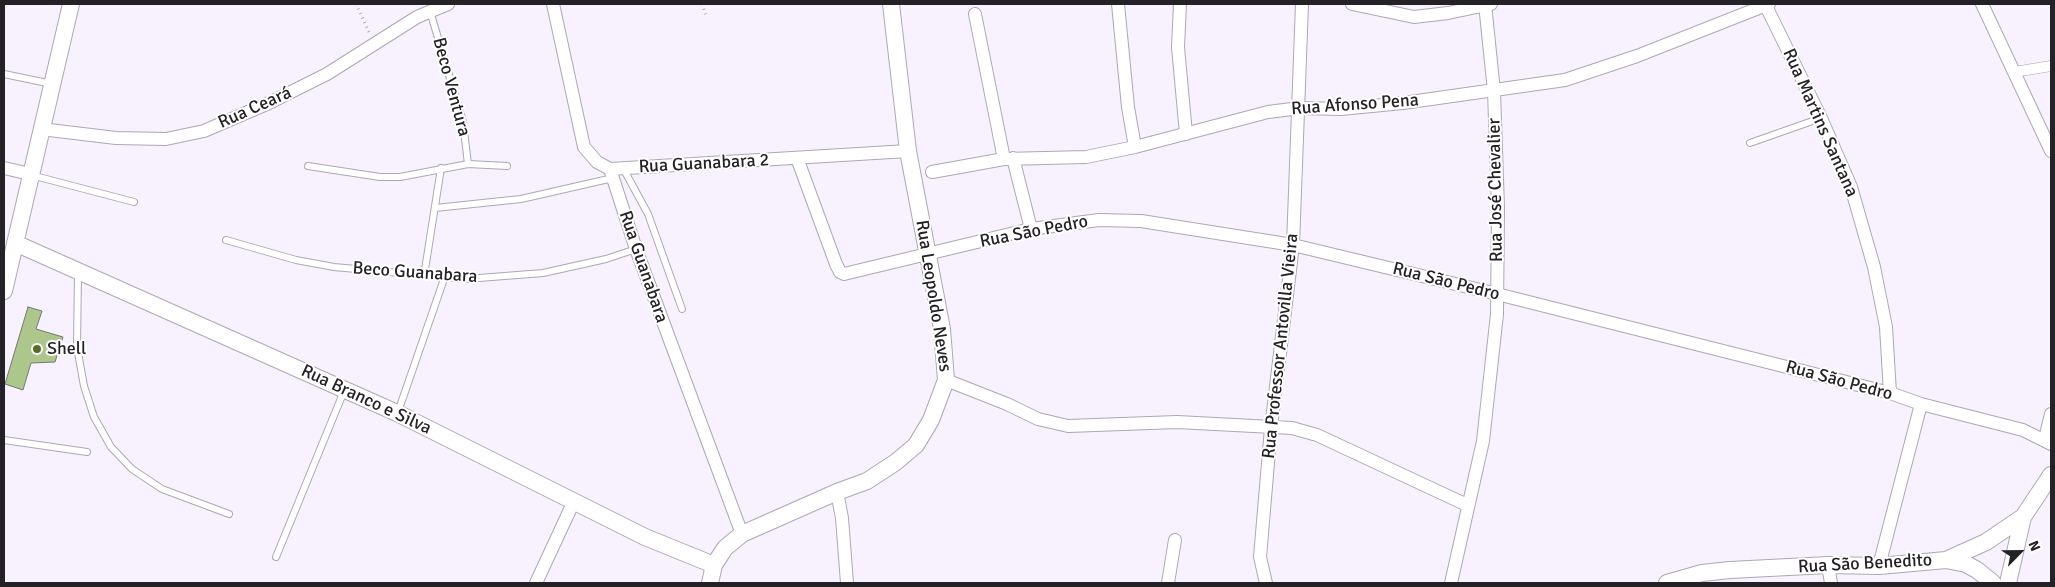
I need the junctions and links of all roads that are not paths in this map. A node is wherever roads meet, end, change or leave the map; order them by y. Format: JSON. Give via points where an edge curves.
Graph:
{"nodes":[{"id":1,"x":71,"y":4,"type":"edge"},
{"id":2,"x":448,"y":4,"type":"edge"},
{"id":3,"x":553,"y":4,"type":"edge"},
{"id":4,"x":891,"y":4,"type":"edge"},
{"id":5,"x":1118,"y":4,"type":"edge"},
{"id":6,"x":1180,"y":4,"type":"edge"},
{"id":7,"x":1302,"y":4,"type":"edge"},
{"id":8,"x":1352,"y":4,"type":"edge"},
{"id":9,"x":1487,"y":4,"type":"edge"},
{"id":10,"x":1766,"y":4,"type":"edge"},
{"id":11,"x":1982,"y":4,"type":"edge"},
{"id":12,"x":429,"y":7,"type":"edge"},
{"id":13,"x":975,"y":14,"type":"dead end"},
{"id":14,"x":2051,"y":66,"type":"edge"},
{"id":15,"x":2014,"y":72,"type":"junction"},
{"id":16,"x":4,"y":74,"type":"edge"},
{"id":17,"x":52,"y":84,"type":"junction"},
{"id":18,"x":1494,"y":91,"type":"junction"},
{"id":19,"x":1300,"y":108,"type":"junction"},
{"id":20,"x":1821,"y":118,"type":"junction"},
{"id":21,"x":41,"y":129,"type":"junction"},
{"id":22,"x":1186,"y":134,"type":"junction"},
{"id":23,"x":1750,"y":143,"type":"dead end"},
{"id":24,"x":1135,"y":147,"type":"junction"},
{"id":25,"x":908,"y":151,"type":"junction"},
{"id":26,"x":2051,"y":152,"type":"edge"},
{"id":27,"x":798,"y":158,"type":"junction"},
{"id":28,"x":1008,"y":159,"type":"junction"},
{"id":29,"x":468,"y":164,"type":"junction"},
{"id":30,"x":308,"y":166,"type":"dead end"},
{"id":31,"x":507,"y":166,"type":"dead end"},
{"id":32,"x":4,"y":168,"type":"edge"},
{"id":33,"x":441,"y":168,"type":"junction"},
{"id":34,"x":615,"y":172,"type":"junction"},
{"id":35,"x":932,"y":172,"type":"dead end"},
{"id":36,"x":30,"y":174,"type":"junction"},
{"id":37,"x":134,"y":202,"type":"dead end"},
{"id":38,"x":435,"y":208,"type":"junction"},
{"id":39,"x":1031,"y":229,"type":"junction"},
{"id":40,"x":226,"y":240,"type":"dead end"},
{"id":41,"x":15,"y":243,"type":"junction"},
{"id":42,"x":1293,"y":245,"type":"junction"},
{"id":43,"x":636,"y":249,"type":"junction"},
{"id":44,"x":926,"y":255,"type":"junction"},
{"id":45,"x":78,"y":272,"type":"junction"},
{"id":46,"x":424,"y":276,"type":"junction"},
{"id":47,"x":444,"y":279,"type":"junction"},
{"id":48,"x":4,"y":291,"type":"edge"},
{"id":49,"x":1497,"y":294,"type":"junction"},
{"id":50,"x":682,"y":309,"type":"dead end"},
{"id":51,"x":946,"y":380,"type":"junction"},
{"id":52,"x":344,"y":390,"type":"junction"},
{"id":53,"x":1890,"y":393,"type":"junction"},
{"id":54,"x":1921,"y":404,"type":"junction"},
{"id":55,"x":397,"y":413,"type":"junction"},
{"id":56,"x":2051,"y":414,"type":"edge"},
{"id":57,"x":1271,"y":428,"type":"junction"},
{"id":58,"x":4,"y":440,"type":"edge"},
{"id":59,"x":2048,"y":441,"type":"edge"},
{"id":60,"x":87,"y":452,"type":"dead end"},
{"id":61,"x":2051,"y":475,"type":"edge"},
{"id":62,"x":837,"y":492,"type":"junction"},
{"id":63,"x":574,"y":501,"type":"junction"},
{"id":64,"x":1467,"y":506,"type":"junction"},
{"id":65,"x":229,"y":514,"type":"dead end"},
{"id":66,"x":2023,"y":517,"type":"junction"},
{"id":67,"x":742,"y":534,"type":"junction"},
{"id":68,"x":1175,"y":540,"type":"dead end"},
{"id":69,"x":276,"y":558,"type":"dead end"},
{"id":70,"x":1946,"y":560,"type":"junction"},
{"id":71,"x":714,"y":564,"type":"junction"},
{"id":72,"x":1828,"y":566,"type":"junction"},
{"id":73,"x":1879,"y":566,"type":"junction"},
{"id":74,"x":1703,"y":578,"type":"edge"},
{"id":75,"x":536,"y":583,"type":"edge"},
{"id":76,"x":710,"y":583,"type":"edge"},
{"id":77,"x":847,"y":583,"type":"edge"},
{"id":78,"x":1168,"y":583,"type":"edge"},
{"id":79,"x":1266,"y":583,"type":"edge"},
{"id":80,"x":1452,"y":583,"type":"edge"},
{"id":81,"x":1668,"y":583,"type":"edge"},
{"id":82,"x":1831,"y":583,"type":"edge"},
{"id":83,"x":1993,"y":583,"type":"edge"},
{"id":84,"x":2008,"y":583,"type":"edge"}],
"edges":[{"from":1,"to":17,"type":"street"},
{"from":2,"to":12,"type":"street","name":"Rua Ceará"},
{"from":3,"to":34,"type":"street","via":[[584,148],[597,162]]},
{"from":4,"to":25,"type":"street","name":"Rua Leopoldo Neves"},
{"from":5,"to":24,"type":"street"},
{"from":6,"to":22,"type":"street","via":[[1178,47]]},
{"from":7,"to":19,"type":"street","name":"Rua Professor Antovilla Vieira"},
{"from":8,"to":9,"type":"street","via":[[1414,17]]},
{"from":9,"to":18,"type":"street","name":"Rua José Chevalier"},
{"from":10,"to":18,"type":"street","name":"Rua Afonso Pena","via":[[1637,56],[1566,80]]},
{"from":10,"to":20,"type":"street","name":"Rua Martins Santana"},
{"from":11,"to":15,"type":"street"},
{"from":12,"to":21,"type":"street","name":"Rua Ceará","via":[[327,74],[204,131],[166,139],[116,138]]},
{"from":12,"to":29,"type":"lane","name":"Beco Ventura","via":[[463,122]]},
{"from":13,"to":28,"type":"street"},
{"from":14,"to":15,"type":"street"},
{"from":15,"to":26,"type":"street"},
{"from":16,"to":17,"type":"lane"},
{"from":17,"to":21,"type":"street"},
{"from":18,"to":19,"type":"street","name":"Rua Afonso Pena","via":[[1403,104],[1341,109]]},
{"from":18,"to":49,"type":"street","name":"Rua José Chevalier"},
{"from":19,"to":22,"type":"street","name":"Rua Afonso Pena","via":[[1268,112]]},
{"from":19,"to":42,"type":"street","name":"Rua Professor Antovilla Vieira"},
{"from":20,"to":23,"type":"lane"},
{"from":20,"to":53,"type":"street","name":"Rua Martins Santana","via":[[1851,187],[1874,267],[1886,327]]},
{"from":21,"to":36,"type":"street"},
{"from":22,"to":24,"type":"street","name":"Rua Afonso Pena"},
{"from":24,"to":28,"type":"street","name":"Rua Afonso Pena","via":[[1086,157]]},
{"from":25,"to":27,"type":"street","name":"Rua Guanabara 2"},
{"from":25,"to":44,"type":"street","name":"Rua Leopoldo Neves"},
{"from":27,"to":34,"type":"street","name":"Rua Guanabara 2"},
{"from":27,"to":44,"type":"street","name":"Rua São Pedro","via":[[840,272],[848,274]]},
{"from":28,"to":35,"type":"street","name":"Rua Afonso Pena"},
{"from":28,"to":39,"type":"street"},
{"from":29,"to":31,"type":"lane"},
{"from":29,"to":33,"type":"lane"},
{"from":30,"to":33,"type":"lane","via":[[380,177],[400,177]]},
{"from":32,"to":36,"type":"street"},
{"from":33,"to":38,"type":"lane"},
{"from":34,"to":38,"type":"lane","name":"Rua Guanabara 2","via":[[520,199]]},
{"from":34,"to":43,"type":"street","name":"Rua Guanabara"},
{"from":34,"to":50,"type":"lane","via":[[648,214]]},
{"from":36,"to":37,"type":"lane"},
{"from":36,"to":41,"type":"street"},
{"from":38,"to":46,"type":"lane"},
{"from":39,"to":42,"type":"street","name":"Rua São Pedro","via":[[1099,220],[1141,221]]},
{"from":39,"to":44,"type":"street","name":"Rua São Pedro"},
{"from":40,"to":46,"type":"lane","name":"Beco Guanabara","via":[[334,268]]},
{"from":41,"to":45,"type":"street","name":"Rua Branco e Silva"},
{"from":41,"to":48,"type":"street"},
{"from":42,"to":49,"type":"street","name":"Rua São Pedro"},
{"from":42,"to":57,"type":"street","name":"Rua Professor Antovilla Vieira"},
{"from":43,"to":47,"type":"lane","name":"Beco Guanabara","via":[[543,273]]},
{"from":43,"to":67,"type":"street","name":"Rua Guanabara"},
{"from":44,"to":51,"type":"street","name":"Rua Leopoldo Neves","via":[[942,329]]},
{"from":45,"to":52,"type":"street","name":"Rua Branco e Silva"},
{"from":45,"to":65,"type":"lane","via":[[77,347],[84,386],[94,417],[111,447],[132,469],[162,489]]},
{"from":46,"to":47,"type":"lane","name":"Beco Guanabara"},
{"from":47,"to":55,"type":"lane"},
{"from":49,"to":53,"type":"street","name":"Rua São Pedro"},
{"from":49,"to":64,"type":"street","name":"Rua José Chevalier","via":[[1483,441]]},
{"from":51,"to":57,"type":"street","via":[[1051,423],[1068,426],[1177,422]]},
{"from":51,"to":62,"type":"street","name":"Rua Leopoldo Neves","via":[[931,420],[916,445],[867,481]]},
{"from":52,"to":55,"type":"street","name":"Rua Branco e Silva"},
{"from":52,"to":69,"type":"lane"},
{"from":53,"to":54,"type":"street","name":"Rua São Pedro"},
{"from":54,"to":59,"type":"street","name":"Rua São Pedro","via":[[2023,430]]},
{"from":54,"to":73,"type":"street"},
{"from":55,"to":63,"type":"street","name":"Rua Branco e Silva"},
{"from":56,"to":59,"type":"street"},
{"from":57,"to":64,"type":"street","via":[[1292,428],[1317,435]]},
{"from":57,"to":79,"type":"street","name":"Rua Professor Antovilla Vieira","via":[[1260,557]]},
{"from":58,"to":60,"type":"lane"},
{"from":61,"to":66,"type":"street","name":"Rua São Benedito"},
{"from":62,"to":67,"type":"street","name":"Rua Leopoldo Neves"},
{"from":62,"to":77,"type":"street"},
{"from":63,"to":71,"type":"street","name":"Rua Branco e Silva","via":[[645,537]]},
{"from":63,"to":75,"type":"street"},
{"from":64,"to":80,"type":"street","name":"Rua José Chevalier"},
{"from":66,"to":70,"type":"street","name":"Rua São Benedito","via":[[1986,542]]},
{"from":66,"to":84,"type":"street","name":"Rua São Benedito"},
{"from":67,"to":71,"type":"street","name":"Rua Leopoldo Neves","via":[[725,548]]},
{"from":68,"to":78,"type":"street"},
{"from":70,"to":73,"type":"street","name":"Rua São Benedito"},
{"from":70,"to":83,"type":"street","via":[[1966,564]]},
{"from":71,"to":76,"type":"street","name":"Rua Leopoldo Neves"},
{"from":72,"to":73,"type":"street","name":"Rua São Benedito"},
{"from":72,"to":74,"type":"street","name":"Rua São Benedito"},
{"from":72,"to":82,"type":"street"},
{"from":74,"to":81,"type":"street","name":"Rua São Benedito"}]}
